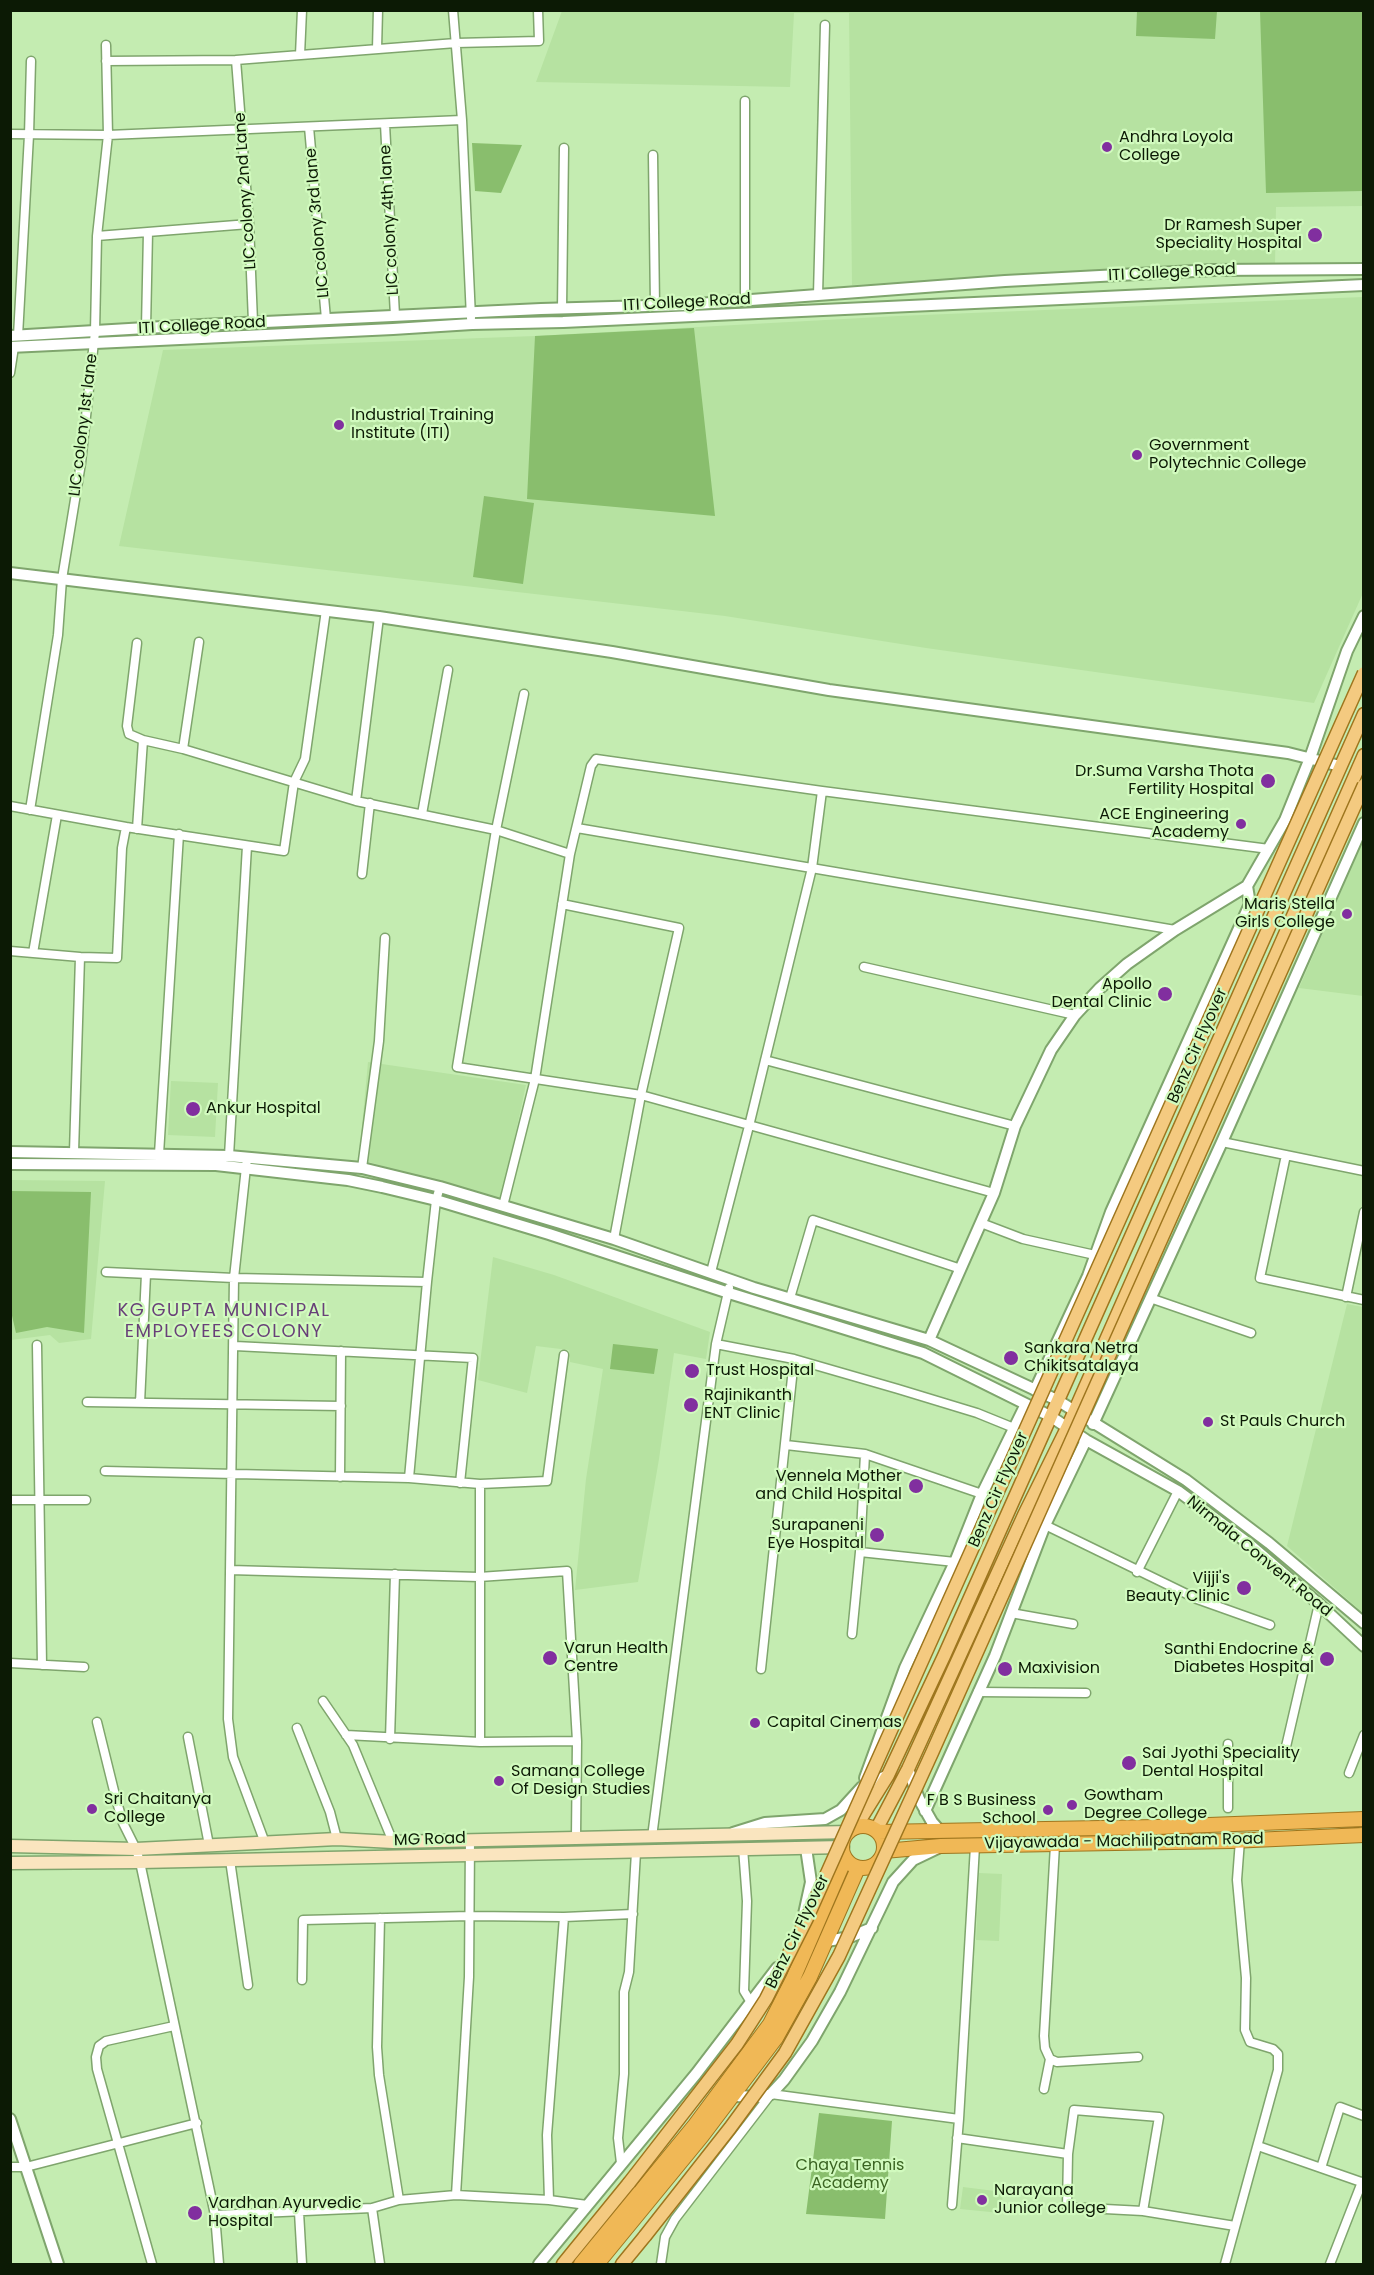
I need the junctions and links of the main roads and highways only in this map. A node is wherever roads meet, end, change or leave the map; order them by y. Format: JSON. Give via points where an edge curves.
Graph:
{"nodes":[{"id":1,"x":1364,"y":673,"type":"edge"},
{"id":2,"x":1364,"y":714,"type":"edge"},
{"id":3,"x":1364,"y":755,"type":"edge"},
{"id":4,"x":1364,"y":785,"type":"edge"},
{"id":5,"x":1364,"y":1819,"type":"edge"},
{"id":6,"x":1315,"y":1821,"type":"junction"},
{"id":7,"x":852,"y":1830,"type":"junction"},
{"id":8,"x":877,"y":1831,"type":"junction"},
{"id":9,"x":1364,"y":1835,"type":"edge"},
{"id":10,"x":1314,"y":1837,"type":"junction"},
{"id":11,"x":360,"y":1840,"type":"junction"},
{"id":12,"x":10,"y":1846,"type":"edge"},
{"id":13,"x":884,"y":1851,"type":"junction"},
{"id":14,"x":844,"y":1853,"type":"junction"},
{"id":15,"x":360,"y":1857,"type":"junction"},
{"id":16,"x":10,"y":1863,"type":"edge"},
{"id":17,"x":858,"y":1868,"type":"junction"},
{"id":18,"x":563,"y":2265,"type":"edge"},
{"id":19,"x":581,"y":2265,"type":"edge"},
{"id":20,"x":597,"y":2265,"type":"edge"},
{"id":21,"x":622,"y":2265,"type":"edge"}],
"edges":[{"from":1,"to":18,"type":"main road","name":"Benz Cir Flyover","bridge":true,"via":[[807,1918],[766,1999],[737,2044]]},
{"from":2,"to":7,"type":"main road","via":[[944,1656],[888,1775]]},
{"from":3,"to":8,"type":"main road","via":[[1068,1426]]},
{"from":4,"to":21,"type":"main road","bridge":true,"via":[[838,1956],[785,2053]]},
{"from":5,"to":6,"type":"highway","name":"Vijayawada - Machilipatnam Road"},
{"from":6,"to":8,"type":"highway","name":"Vijayawada - Machilipatnam Road"},
{"from":6,"to":10,"type":"highway"},
{"from":7,"to":8,"type":"highway","via":[[870,1827]]},
{"from":7,"to":11,"type":"main road","name":"MG Road"},
{"from":7,"to":14,"type":"highway","via":[[844,1839]]},
{"from":8,"to":13,"type":"highway"},
{"from":9,"to":10,"type":"highway","name":"Vijayawada - Machilipatnam Road"},
{"from":10,"to":13,"type":"highway","name":"Vijayawada - Machilipatnam Road","via":[[941,1846]]},
{"from":11,"to":12,"type":"main road","name":"MG Road","via":[[136,1849]]},
{"from":11,"to":15,"type":"main road"},
{"from":13,"to":17,"type":"highway","via":[[875,1865]]},
{"from":14,"to":15,"type":"main road","name":"MG Road","via":[[806,1848],[743,1848]]},
{"from":14,"to":17,"type":"highway"},
{"from":14,"to":19,"type":"highway","via":[[793,1979],[770,2024],[695,2125]]},
{"from":15,"to":16,"type":"main road","name":"MG Road"},
{"from":17,"to":20,"type":"highway","via":[[827,1941],[785,2023],[733,2096]]}]}
